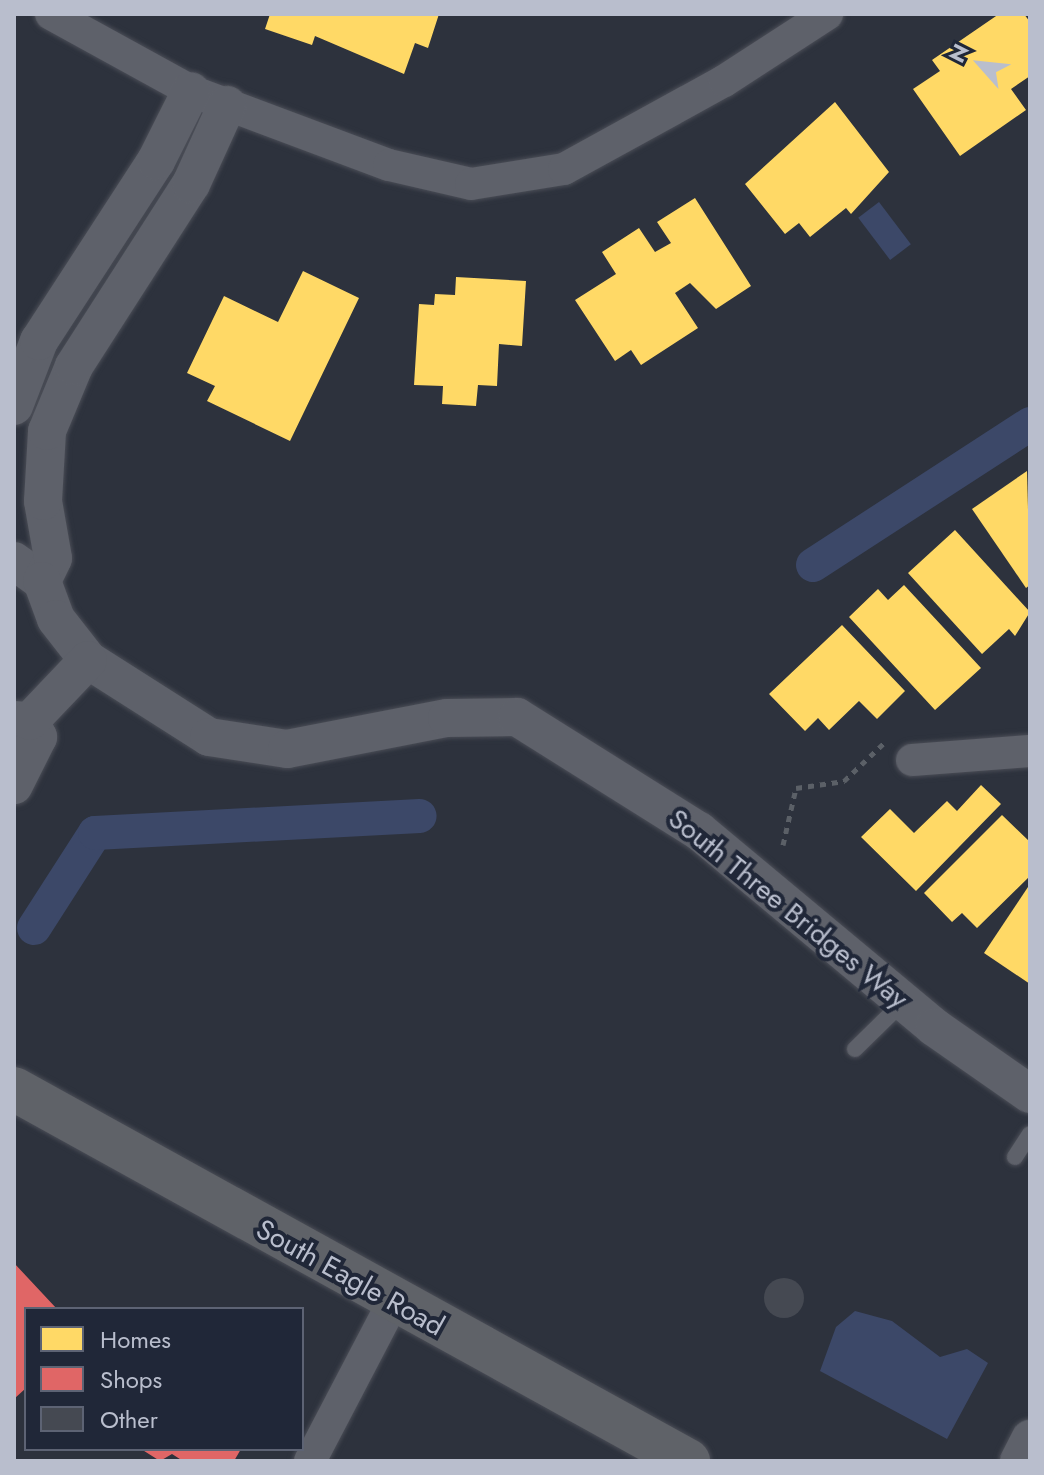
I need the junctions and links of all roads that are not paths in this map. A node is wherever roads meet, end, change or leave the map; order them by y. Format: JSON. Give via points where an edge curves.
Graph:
{"nodes":[{"id":1,"x":51,"y":14,"type":"edge"},
{"id":2,"x":827,"y":14,"type":"edge"},
{"id":3,"x":191,"y":91,"type":"junction"},
{"id":4,"x":227,"y":105,"type":"junction"},
{"id":5,"x":49,"y":325,"type":"junction"},
{"id":6,"x":86,"y":348,"type":"junction"},
{"id":7,"x":14,"y":406,"type":"edge"},
{"id":8,"x":28,"y":571,"type":"edge"},
{"id":9,"x":88,"y":660,"type":"junction"},
{"id":10,"x":22,"y":720,"type":"edge"},
{"id":11,"x":902,"y":748,"type":"road end"},
{"id":12,"x":1030,"y":751,"type":"edge"},
{"id":13,"x":14,"y":785,"type":"edge"},
{"id":14,"x":903,"y":1002,"type":"junction"},
{"id":15,"x":855,"y":1049,"type":"dead end"},
{"id":16,"x":14,"y":1089,"type":"edge"},
{"id":17,"x":1030,"y":1094,"type":"edge"},
{"id":18,"x":1030,"y":1134,"type":"edge"},
{"id":19,"x":1015,"y":1157,"type":"dead end"},
{"id":20,"x":392,"y":1304,"type":"junction"},
{"id":21,"x":1030,"y":1439,"type":"edge"},
{"id":22,"x":310,"y":1461,"type":"edge"},
{"id":23,"x":688,"y":1461,"type":"edge"},
{"id":24,"x":1019,"y":1461,"type":"edge"}],
"edges":[{"from":1,"to":3,"type":"street"},
{"from":2,"to":4,"type":"street","via":[[724,81],[564,169],[471,184],[389,165]]},
{"from":3,"to":4,"type":"street"},
{"from":3,"to":5,"type":"street","via":[[156,161]]},
{"from":4,"to":6,"type":"street","name":"South Three Bridges Way","via":[[191,184]]},
{"from":5,"to":6,"type":"street"},
{"from":5,"to":7,"type":"street"},
{"from":6,"to":8,"type":"street","name":"South Three Bridges Way","via":[[47,431],[43,501],[53,558]]},
{"from":8,"to":9,"type":"street","name":"South Three Bridges Way"},
{"from":9,"to":10,"type":"street"},
{"from":9,"to":14,"type":"street","name":"South Three Bridges Way","via":[[209,737],[287,749],[447,718],[517,717],[699,831]]},
{"from":10,"to":13,"type":"street","via":[[38,737]]},
{"from":11,"to":12,"type":"street"},
{"from":14,"to":15,"type":"lane"},
{"from":14,"to":17,"type":"street","name":"South Three Bridges Way"},
{"from":16,"to":20,"type":"highway","name":"South Eagle Road"},
{"from":18,"to":19,"type":"lane"},
{"from":20,"to":22,"type":"street"},
{"from":20,"to":23,"type":"highway","name":"South Eagle Road"},
{"from":21,"to":24,"type":"street"}]}
